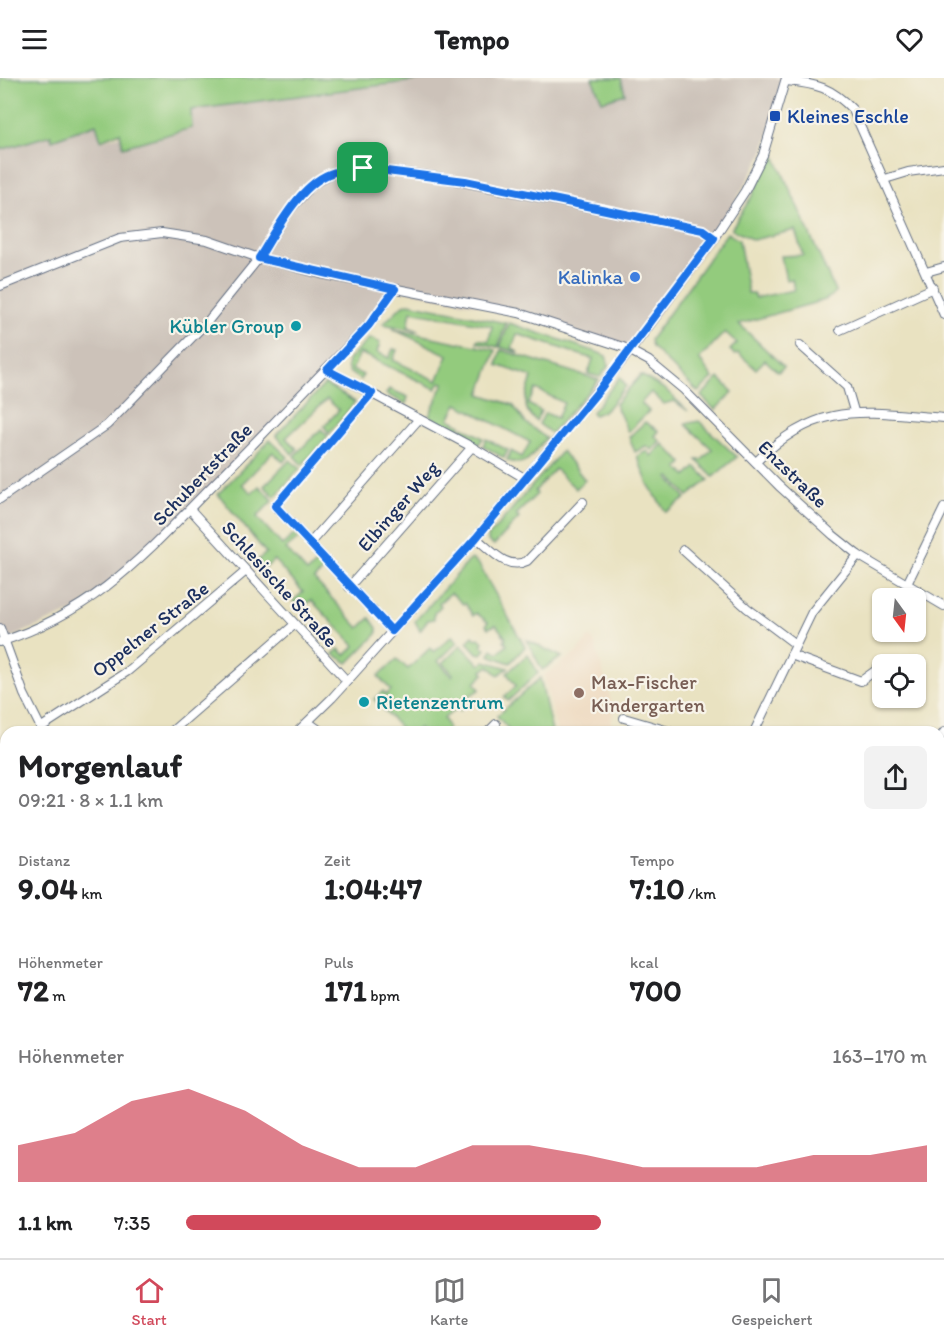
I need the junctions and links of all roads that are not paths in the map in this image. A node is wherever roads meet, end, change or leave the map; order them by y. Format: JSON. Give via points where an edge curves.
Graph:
{"nodes":[{"id":1,"x":786,"y":79,"type":"edge"},
{"id":2,"x":944,"y":167,"type":"edge"},
{"id":3,"x":885,"y":179,"type":"junction"},
{"id":4,"x":714,"y":238,"type":"junction"},
{"id":5,"x":259,"y":258,"type":"junction"},
{"id":6,"x":944,"y":267,"type":"edge"},
{"id":7,"x":926,"y":272,"type":"junction"},
{"id":8,"x":0,"y":286,"type":"edge"},
{"id":9,"x":933,"y":288,"type":"junction"},
{"id":10,"x":395,"y":289,"type":"junction"},
{"id":11,"x":944,"y":315,"type":"edge"},
{"id":12,"x":840,"y":330,"type":"dead end"},
{"id":13,"x":800,"y":345,"type":"dead end"},
{"id":14,"x":631,"y":350,"type":"junction"},
{"id":15,"x":327,"y":370,"type":"junction"},
{"id":16,"x":372,"y":393,"type":"junction"},
{"id":17,"x":854,"y":411,"type":"junction"},
{"id":18,"x":944,"y":418,"type":"edge"},
{"id":19,"x":420,"y":419,"type":"junction"},
{"id":20,"x":472,"y":447,"type":"junction"},
{"id":21,"x":756,"y":462,"type":"junction"},
{"id":22,"x":526,"y":479,"type":"junction"},
{"id":23,"x":0,"y":499,"type":"edge"},
{"id":24,"x":583,"y":502,"type":"dead end"},
{"id":25,"x":944,"y":508,"type":"edge"},
{"id":26,"x":190,"y":509,"type":"junction"},
{"id":27,"x":476,"y":538,"type":"junction"},
{"id":28,"x":310,"y":543,"type":"junction"},
{"id":29,"x":683,"y":550,"type":"dead end"},
{"id":30,"x":858,"y":555,"type":"junction"},
{"id":31,"x":246,"y":571,"type":"junction"},
{"id":32,"x":907,"y":584,"type":"junction"},
{"id":33,"x":349,"y":587,"type":"junction"},
{"id":34,"x":944,"y":606,"type":"edge"},
{"id":35,"x":294,"y":625,"type":"junction"},
{"id":36,"x":0,"y":628,"type":"edge"},
{"id":37,"x":392,"y":631,"type":"junction"},
{"id":38,"x":2,"y":642,"type":"edge"},
{"id":39,"x":795,"y":644,"type":"junction"},
{"id":40,"x":791,"y":655,"type":"junction"},
{"id":41,"x":872,"y":673,"type":"edge"},
{"id":42,"x":347,"y":681,"type":"junction"},
{"id":43,"x":624,"y":718,"type":"dead end"},
{"id":44,"x":308,"y":722,"type":"junction"},
{"id":45,"x":40,"y":726,"type":"edge"},
{"id":46,"x":48,"y":726,"type":"edge"},
{"id":47,"x":178,"y":726,"type":"edge"},
{"id":48,"x":304,"y":726,"type":"edge"},
{"id":49,"x":314,"y":726,"type":"edge"},
{"id":50,"x":651,"y":726,"type":"edge"},
{"id":51,"x":757,"y":726,"type":"edge"}],
"edges":[{"from":1,"to":3,"type":"street","via":[[813,83],[838,94],[853,110]]},
{"from":1,"to":4,"type":"street","via":[[762,155],[745,191]]},
{"from":2,"to":3,"type":"street"},
{"from":3,"to":7,"type":"street"},
{"from":4,"to":5,"type":"street","via":[[703,230],[465,181],[363,168],[334,172],[313,184],[288,212]]},
{"from":4,"to":14,"type":"street"},
{"from":5,"to":8,"type":"street","name":"Enzstraße","via":[[207,240],[162,233],[120,238]]},
{"from":5,"to":10,"type":"street","name":"Enzstraße"},
{"from":5,"to":23,"type":"street","via":[[208,321],[107,425]]},
{"from":6,"to":7,"type":"street"},
{"from":7,"to":9,"type":"street"},
{"from":9,"to":11,"type":"street"},
{"from":9,"to":12,"type":"street"},
{"from":10,"to":14,"type":"street","name":"Enzstraße","via":[[519,313]]},
{"from":10,"to":15,"type":"street","name":"Schubertstraße","via":[[369,325]]},
{"from":13,"to":17,"type":"street","via":[[847,387]]},
{"from":14,"to":21,"type":"street","name":"Enzstraße","via":[[684,390]]},
{"from":14,"to":22,"type":"street"},
{"from":15,"to":16,"type":"street"},
{"from":15,"to":26,"type":"street","name":"Schubertstraße"},
{"from":16,"to":19,"type":"street"},
{"from":16,"to":28,"type":"street","via":[[275,506]]},
{"from":17,"to":18,"type":"street"},
{"from":17,"to":21,"type":"street","via":[[810,423]]},
{"from":19,"to":20,"type":"street"},
{"from":19,"to":28,"type":"street"},
{"from":20,"to":22,"type":"street"},
{"from":20,"to":33,"type":"street","name":"Elbinger Weg"},
{"from":21,"to":30,"type":"street","name":"Enzstraße"},
{"from":22,"to":27,"type":"street"},
{"from":24,"to":27,"type":"street","via":[[527,561],[519,564],[510,565]]},
{"from":25,"to":32,"type":"street"},
{"from":26,"to":31,"type":"street","name":"Schlesische Straße"},
{"from":26,"to":38,"type":"street","name":"Schubertstraße","via":[[156,546],[105,589],[75,610]]},
{"from":27,"to":37,"type":"street"},
{"from":28,"to":33,"type":"street"},
{"from":29,"to":39,"type":"street","via":[[747,608]]},
{"from":30,"to":32,"type":"street","name":"Enzstraße"},
{"from":30,"to":39,"type":"street","via":[[812,612]]},
{"from":31,"to":35,"type":"street","name":"Schlesische Straße"},
{"from":31,"to":46,"type":"street","name":"Oppelner Straße","via":[[128,671]]},
{"from":32,"to":34,"type":"street","name":"Enzstraße"},
{"from":33,"to":37,"type":"street"},
{"from":35,"to":42,"type":"street","name":"Schlesische Straße"},
{"from":35,"to":47,"type":"street"},
{"from":36,"to":38,"type":"street"},
{"from":37,"to":42,"type":"street"},
{"from":38,"to":45,"type":"street"},
{"from":39,"to":40,"type":"street"},
{"from":40,"to":41,"type":"street","via":[[861,681]]},
{"from":40,"to":51,"type":"street"},
{"from":42,"to":44,"type":"street"},
{"from":43,"to":50,"type":"street"},
{"from":44,"to":48,"type":"street"},
{"from":44,"to":49,"type":"street"}]}
